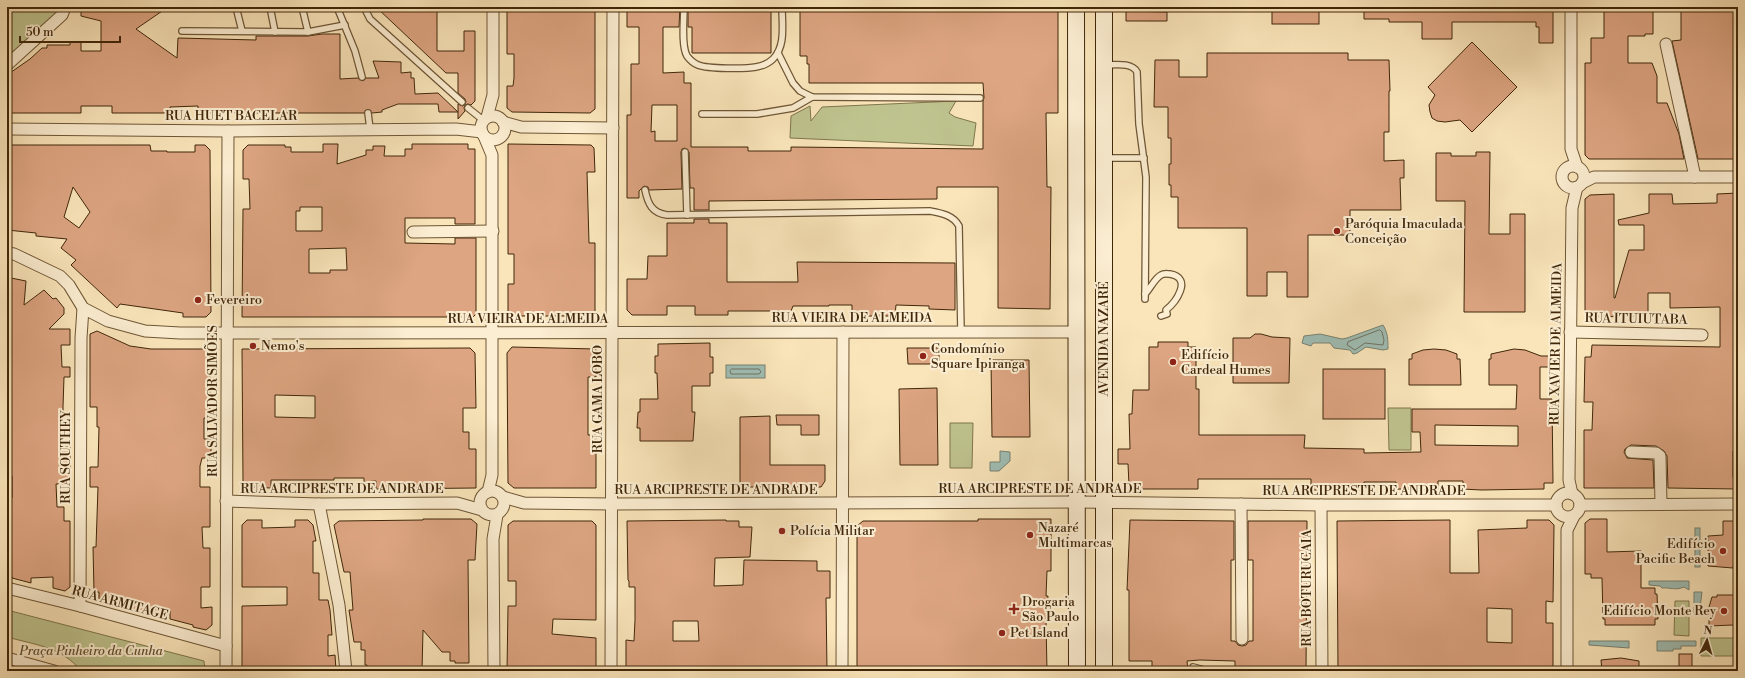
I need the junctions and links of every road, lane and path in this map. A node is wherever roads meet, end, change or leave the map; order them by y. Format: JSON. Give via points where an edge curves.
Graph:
{"nodes":[{"id":1,"x":61,"y":7,"type":"edge"},
{"id":2,"x":236,"y":7,"type":"edge"},
{"id":3,"x":270,"y":7,"type":"edge"},
{"id":4,"x":302,"y":7,"type":"edge"},
{"id":5,"x":337,"y":7,"type":"edge"},
{"id":6,"x":364,"y":7,"type":"edge"},
{"id":7,"x":492,"y":7,"type":"edge"},
{"id":8,"x":613,"y":7,"type":"edge"},
{"id":9,"x":684,"y":7,"type":"edge"},
{"id":10,"x":782,"y":7,"type":"edge"},
{"id":11,"x":1076,"y":7,"type":"edge"},
{"id":12,"x":1104,"y":7,"type":"edge"},
{"id":13,"x":1570,"y":7,"type":"edge"},
{"id":14,"x":345,"y":25,"type":"junction"},
{"id":15,"x":182,"y":31,"type":"dead end"},
{"id":16,"x":242,"y":31,"type":"junction"},
{"id":17,"x":274,"y":32,"type":"junction"},
{"id":18,"x":308,"y":32,"type":"junction"},
{"id":19,"x":1666,"y":44,"type":"dead end"},
{"id":20,"x":778,"y":53,"type":"junction"},
{"id":21,"x":7,"y":65,"type":"edge"},
{"id":22,"x":1104,"y":65,"type":"junction"},
{"id":23,"x":362,"y":78,"type":"dead end"},
{"id":24,"x":812,"y":97,"type":"junction"},
{"id":25,"x":980,"y":98,"type":"dead end"},
{"id":26,"x":462,"y":102,"type":"dead end"},
{"id":27,"x":468,"y":108,"type":"dead end"},
{"id":28,"x":368,"y":113,"type":"dead end"},
{"id":29,"x":702,"y":114,"type":"dead end"},
{"id":30,"x":492,"y":126,"type":"junction"},
{"id":31,"x":613,"y":128,"type":"junction"},
{"id":32,"x":7,"y":129,"type":"edge"},
{"id":33,"x":370,"y":129,"type":"junction"},
{"id":34,"x":228,"y":131,"type":"junction"},
{"id":35,"x":1571,"y":149,"type":"junction"},
{"id":36,"x":685,"y":152,"type":"dead end"},
{"id":37,"x":492,"y":155,"type":"junction"},
{"id":38,"x":1104,"y":158,"type":"junction"},
{"id":39,"x":1144,"y":158,"type":"junction"},
{"id":40,"x":1565,"y":168,"type":"junction"},
{"id":41,"x":1579,"y":169,"type":"junction"},
{"id":42,"x":1594,"y":177,"type":"junction"},
{"id":43,"x":1695,"y":177,"type":"junction"},
{"id":44,"x":1738,"y":177,"type":"edge"},
{"id":45,"x":1565,"y":185,"type":"junction"},
{"id":46,"x":1579,"y":185,"type":"junction"},
{"id":47,"x":645,"y":190,"type":"dead end"},
{"id":48,"x":1572,"y":208,"type":"junction"},
{"id":49,"x":687,"y":215,"type":"junction"},
{"id":50,"x":493,"y":231,"type":"junction"},
{"id":51,"x":413,"y":232,"type":"dead end"},
{"id":52,"x":7,"y":253,"type":"edge"},
{"id":53,"x":83,"y":308,"type":"junction"},
{"id":54,"x":1161,"y":316,"type":"dead end"},
{"id":55,"x":843,"y":332,"type":"junction"},
{"id":56,"x":960,"y":332,"type":"junction"},
{"id":57,"x":1076,"y":332,"type":"junction"},
{"id":58,"x":1570,"y":332,"type":"junction"},
{"id":59,"x":227,"y":333,"type":"junction"},
{"id":60,"x":491,"y":333,"type":"junction"},
{"id":61,"x":613,"y":333,"type":"junction"},
{"id":62,"x":1702,"y":335,"type":"dead end"},
{"id":63,"x":1631,"y":452,"type":"dead end"},
{"id":64,"x":1569,"y":480,"type":"junction"},
{"id":65,"x":493,"y":494,"type":"junction"},
{"id":66,"x":1572,"y":494,"type":"junction"},
{"id":67,"x":226,"y":502,"type":"junction"},
{"id":68,"x":1076,"y":502,"type":"junction"},
{"id":69,"x":1104,"y":502,"type":"junction"},
{"id":70,"x":457,"y":503,"type":"junction"},
{"id":71,"x":842,"y":503,"type":"junction"},
{"id":72,"x":319,"y":504,"type":"junction"},
{"id":73,"x":524,"y":504,"type":"junction"},
{"id":74,"x":612,"y":504,"type":"junction"},
{"id":75,"x":1241,"y":504,"type":"junction"},
{"id":76,"x":1661,"y":504,"type":"junction"},
{"id":77,"x":1738,"y":504,"type":"edge"},
{"id":78,"x":1321,"y":505,"type":"junction"},
{"id":79,"x":1559,"y":505,"type":"junction"},
{"id":80,"x":1580,"y":505,"type":"junction"},
{"id":81,"x":492,"y":512,"type":"junction"},
{"id":82,"x":1574,"y":516,"type":"junction"},
{"id":83,"x":1567,"y":530,"type":"junction"},
{"id":84,"x":7,"y":588,"type":"edge"},
{"id":85,"x":80,"y":606,"type":"junction"},
{"id":86,"x":1242,"y":639,"type":"dead end"},
{"id":87,"x":226,"y":646,"type":"junction"},
{"id":88,"x":7,"y":658,"type":"edge"},
{"id":89,"x":1193,"y":667,"type":"dead end"},
{"id":90,"x":54,"y":671,"type":"edge"},
{"id":91,"x":226,"y":671,"type":"edge"},
{"id":92,"x":346,"y":671,"type":"edge"},
{"id":93,"x":494,"y":671,"type":"edge"},
{"id":94,"x":611,"y":671,"type":"edge"},
{"id":95,"x":842,"y":671,"type":"edge"},
{"id":96,"x":1077,"y":671,"type":"edge"},
{"id":97,"x":1104,"y":671,"type":"edge"},
{"id":98,"x":1208,"y":671,"type":"edge"},
{"id":99,"x":1322,"y":671,"type":"edge"},
{"id":100,"x":1567,"y":671,"type":"edge"}],
"edges":[{"from":1,"to":21,"type":"street","via":[[64,10],[62,15]]},
{"from":2,"to":16,"type":"lane"},
{"from":3,"to":17,"type":"lane"},
{"from":4,"to":18,"type":"lane"},
{"from":5,"to":14,"type":"lane"},
{"from":6,"to":26,"type":"lane","via":[[370,19]]},
{"from":7,"to":30,"type":"street"},
{"from":8,"to":31,"type":"street","name":"RUA GAMA LOBO"},
{"from":9,"to":20,"type":"lane","via":[[686,54],[696,65],[755,67],[767,64]]},
{"from":10,"to":20,"type":"lane","via":[[782,46]]},
{"from":11,"to":57,"type":"main road"},
{"from":12,"to":22,"type":"main road","name":"AVENIDA NAZARÉ"},
{"from":13,"to":35,"type":"street"},
{"from":14,"to":18,"type":"lane"},
{"from":14,"to":23,"type":"lane"},
{"from":15,"to":16,"type":"lane"},
{"from":16,"to":17,"type":"lane"},
{"from":17,"to":18,"type":"lane"},
{"from":19,"to":43,"type":"street"},
{"from":20,"to":24,"type":"lane","via":[[793,83],[800,91]]},
{"from":22,"to":38,"type":"main road","name":"AVENIDA NAZARÉ"},
{"from":22,"to":39,"type":"lane","via":[[1130,66],[1135,69]]},
{"from":24,"to":25,"type":"lane"},
{"from":24,"to":29,"type":"lane","via":[[793,108],[757,114]]},
{"from":27,"to":30,"type":"lane"},
{"from":28,"to":33,"type":"lane"},
{"from":30,"to":31,"type":"street","name":"RUA HUET BACELAR"},
{"from":30,"to":33,"type":"street","name":"RUA HUET BACELAR","via":[[456,129]]},
{"from":30,"to":37,"type":"street"},
{"from":30,"to":37,"type":"street"},
{"from":31,"to":61,"type":"street","name":"RUA GAMA LOBO"},
{"from":32,"to":34,"type":"street","name":"RUA HUET BACELAR"},
{"from":33,"to":34,"type":"street","name":"RUA HUET BACELAR"},
{"from":34,"to":59,"type":"street","name":"RUA SALVADOR SIMÕES"},
{"from":35,"to":40,"type":"street"},
{"from":35,"to":41,"type":"street"},
{"from":36,"to":49,"type":"lane"},
{"from":37,"to":50,"type":"street"},
{"from":38,"to":39,"type":"lane"},
{"from":38,"to":69,"type":"main road","name":"AVENIDA NAZARÉ"},
{"from":39,"to":54,"type":"lane","via":[[1145,297],[1161,275],[1174,275],[1182,285],[1179,296],[1166,310],[1167,314]]},
{"from":40,"to":41,"type":"street","via":[[1571,166]]},
{"from":40,"to":45,"type":"street","via":[[1562,174]]},
{"from":41,"to":42,"type":"street"},
{"from":41,"to":46,"type":"street","via":[[1584,177]]},
{"from":42,"to":43,"type":"street"},
{"from":42,"to":46,"type":"street"},
{"from":43,"to":44,"type":"street"},
{"from":45,"to":46,"type":"street","via":[[1571,188]]},
{"from":45,"to":48,"type":"street","name":"RUA XAVIER DE ALMEIDA"},
{"from":46,"to":48,"type":"street","name":"RUA XAVIER DE ALMEIDA"},
{"from":47,"to":49,"type":"lane","via":[[650,206],[660,214]]},
{"from":48,"to":58,"type":"street","name":"RUA XAVIER DE ALMEIDA"},
{"from":49,"to":56,"type":"lane","via":[[930,211],[947,216],[956,220],[959,226]]},
{"from":50,"to":51,"type":"street"},
{"from":50,"to":60,"type":"street"},
{"from":52,"to":53,"type":"street","via":[[60,276],[70,285]]},
{"from":53,"to":59,"type":"street","name":"RUA VIEIRA DE ALMEIDA","via":[[108,321],[145,331]]},
{"from":53,"to":85,"type":"street","name":"RUA SOUTHEY"},
{"from":55,"to":56,"type":"street","name":"RUA VIEIRA DE ALMEIDA"},
{"from":55,"to":61,"type":"street","name":"RUA VIEIRA DE ALMEIDA"},
{"from":55,"to":71,"type":"street"},
{"from":56,"to":57,"type":"street","name":"RUA VIEIRA DE ALMEIDA"},
{"from":57,"to":68,"type":"main road"},
{"from":58,"to":62,"type":"street","name":"RUA ITUIUTABA"},
{"from":58,"to":64,"type":"street","name":"RUA XAVIER DE ALMEIDA"},
{"from":59,"to":60,"type":"street","name":"RUA VIEIRA DE ALMEIDA"},
{"from":59,"to":67,"type":"street","name":"RUA SALVADOR SIMÕES"},
{"from":60,"to":61,"type":"street","name":"RUA VIEIRA DE ALMEIDA"},
{"from":60,"to":65,"type":"street"},
{"from":61,"to":74,"type":"street","name":"RUA GAMA LOBO"},
{"from":63,"to":76,"type":"street","via":[[1656,453],[1660,456]]},
{"from":64,"to":66,"type":"street","name":"RUA XAVIER DE ALMEIDA"},
{"from":64,"to":79,"type":"street","name":"RUA XAVIER DE ALMEIDA"},
{"from":65,"to":70,"type":"street","name":"RUA ARCIPRESTE DE ANDRADE"},
{"from":65,"to":73,"type":"street","name":"RUA ARCIPRESTE DE ANDRADE"},
{"from":65,"to":81,"type":"street","via":[[504,508]]},
{"from":65,"to":81,"type":"street","via":[[480,505]]},
{"from":66,"to":79,"type":"street","via":[[1566,494]]},
{"from":66,"to":80,"type":"street"},
{"from":67,"to":72,"type":"street","name":"RUA ARCIPRESTE DE ANDRADE"},
{"from":67,"to":87,"type":"street","name":"RUA SALVADOR SIMÕES"},
{"from":68,"to":69,"type":"street","name":"RUA ARCIPRESTE DE ANDRADE"},
{"from":68,"to":71,"type":"street","name":"RUA ARCIPRESTE DE ANDRADE"},
{"from":68,"to":96,"type":"main road"},
{"from":69,"to":75,"type":"street","name":"RUA ARCIPRESTE DE ANDRADE"},
{"from":69,"to":97,"type":"main road","name":"AVENIDA NAZARÉ"},
{"from":70,"to":72,"type":"street","name":"RUA ARCIPRESTE DE ANDRADE"},
{"from":70,"to":81,"type":"street","name":"RUA ARCIPRESTE DE ANDRADE"},
{"from":71,"to":74,"type":"street","name":"RUA ARCIPRESTE DE ANDRADE"},
{"from":71,"to":95,"type":"street"},
{"from":72,"to":92,"type":"street","via":[[339,605]]},
{"from":73,"to":74,"type":"street","name":"RUA ARCIPRESTE DE ANDRADE"},
{"from":73,"to":81,"type":"street","name":"RUA ARCIPRESTE DE ANDRADE"},
{"from":74,"to":94,"type":"street","name":"RUA GAMA LOBO"},
{"from":75,"to":78,"type":"street","name":"RUA ARCIPRESTE DE ANDRADE"},
{"from":75,"to":86,"type":"street"},
{"from":76,"to":77,"type":"street"},
{"from":76,"to":80,"type":"street"},
{"from":78,"to":79,"type":"street","name":"RUA ARCIPRESTE DE ANDRADE","via":[[1452,510]]},
{"from":78,"to":99,"type":"street","name":"RUA BOTURUCAIA"},
{"from":79,"to":82,"type":"street","via":[[1567,517]]},
{"from":79,"to":83,"type":"street"},
{"from":80,"to":82,"type":"street"},
{"from":81,"to":93,"type":"street"},
{"from":82,"to":83,"type":"street"},
{"from":83,"to":100,"type":"street"},
{"from":84,"to":85,"type":"street","name":"RUA ARMITAGE"},
{"from":85,"to":87,"type":"street","name":"RUA ARMITAGE"},
{"from":87,"to":91,"type":"street","name":"RUA SALVADOR SIMÕES"},
{"from":88,"to":90,"type":"street"},
{"from":89,"to":98,"type":"lane"}]}
